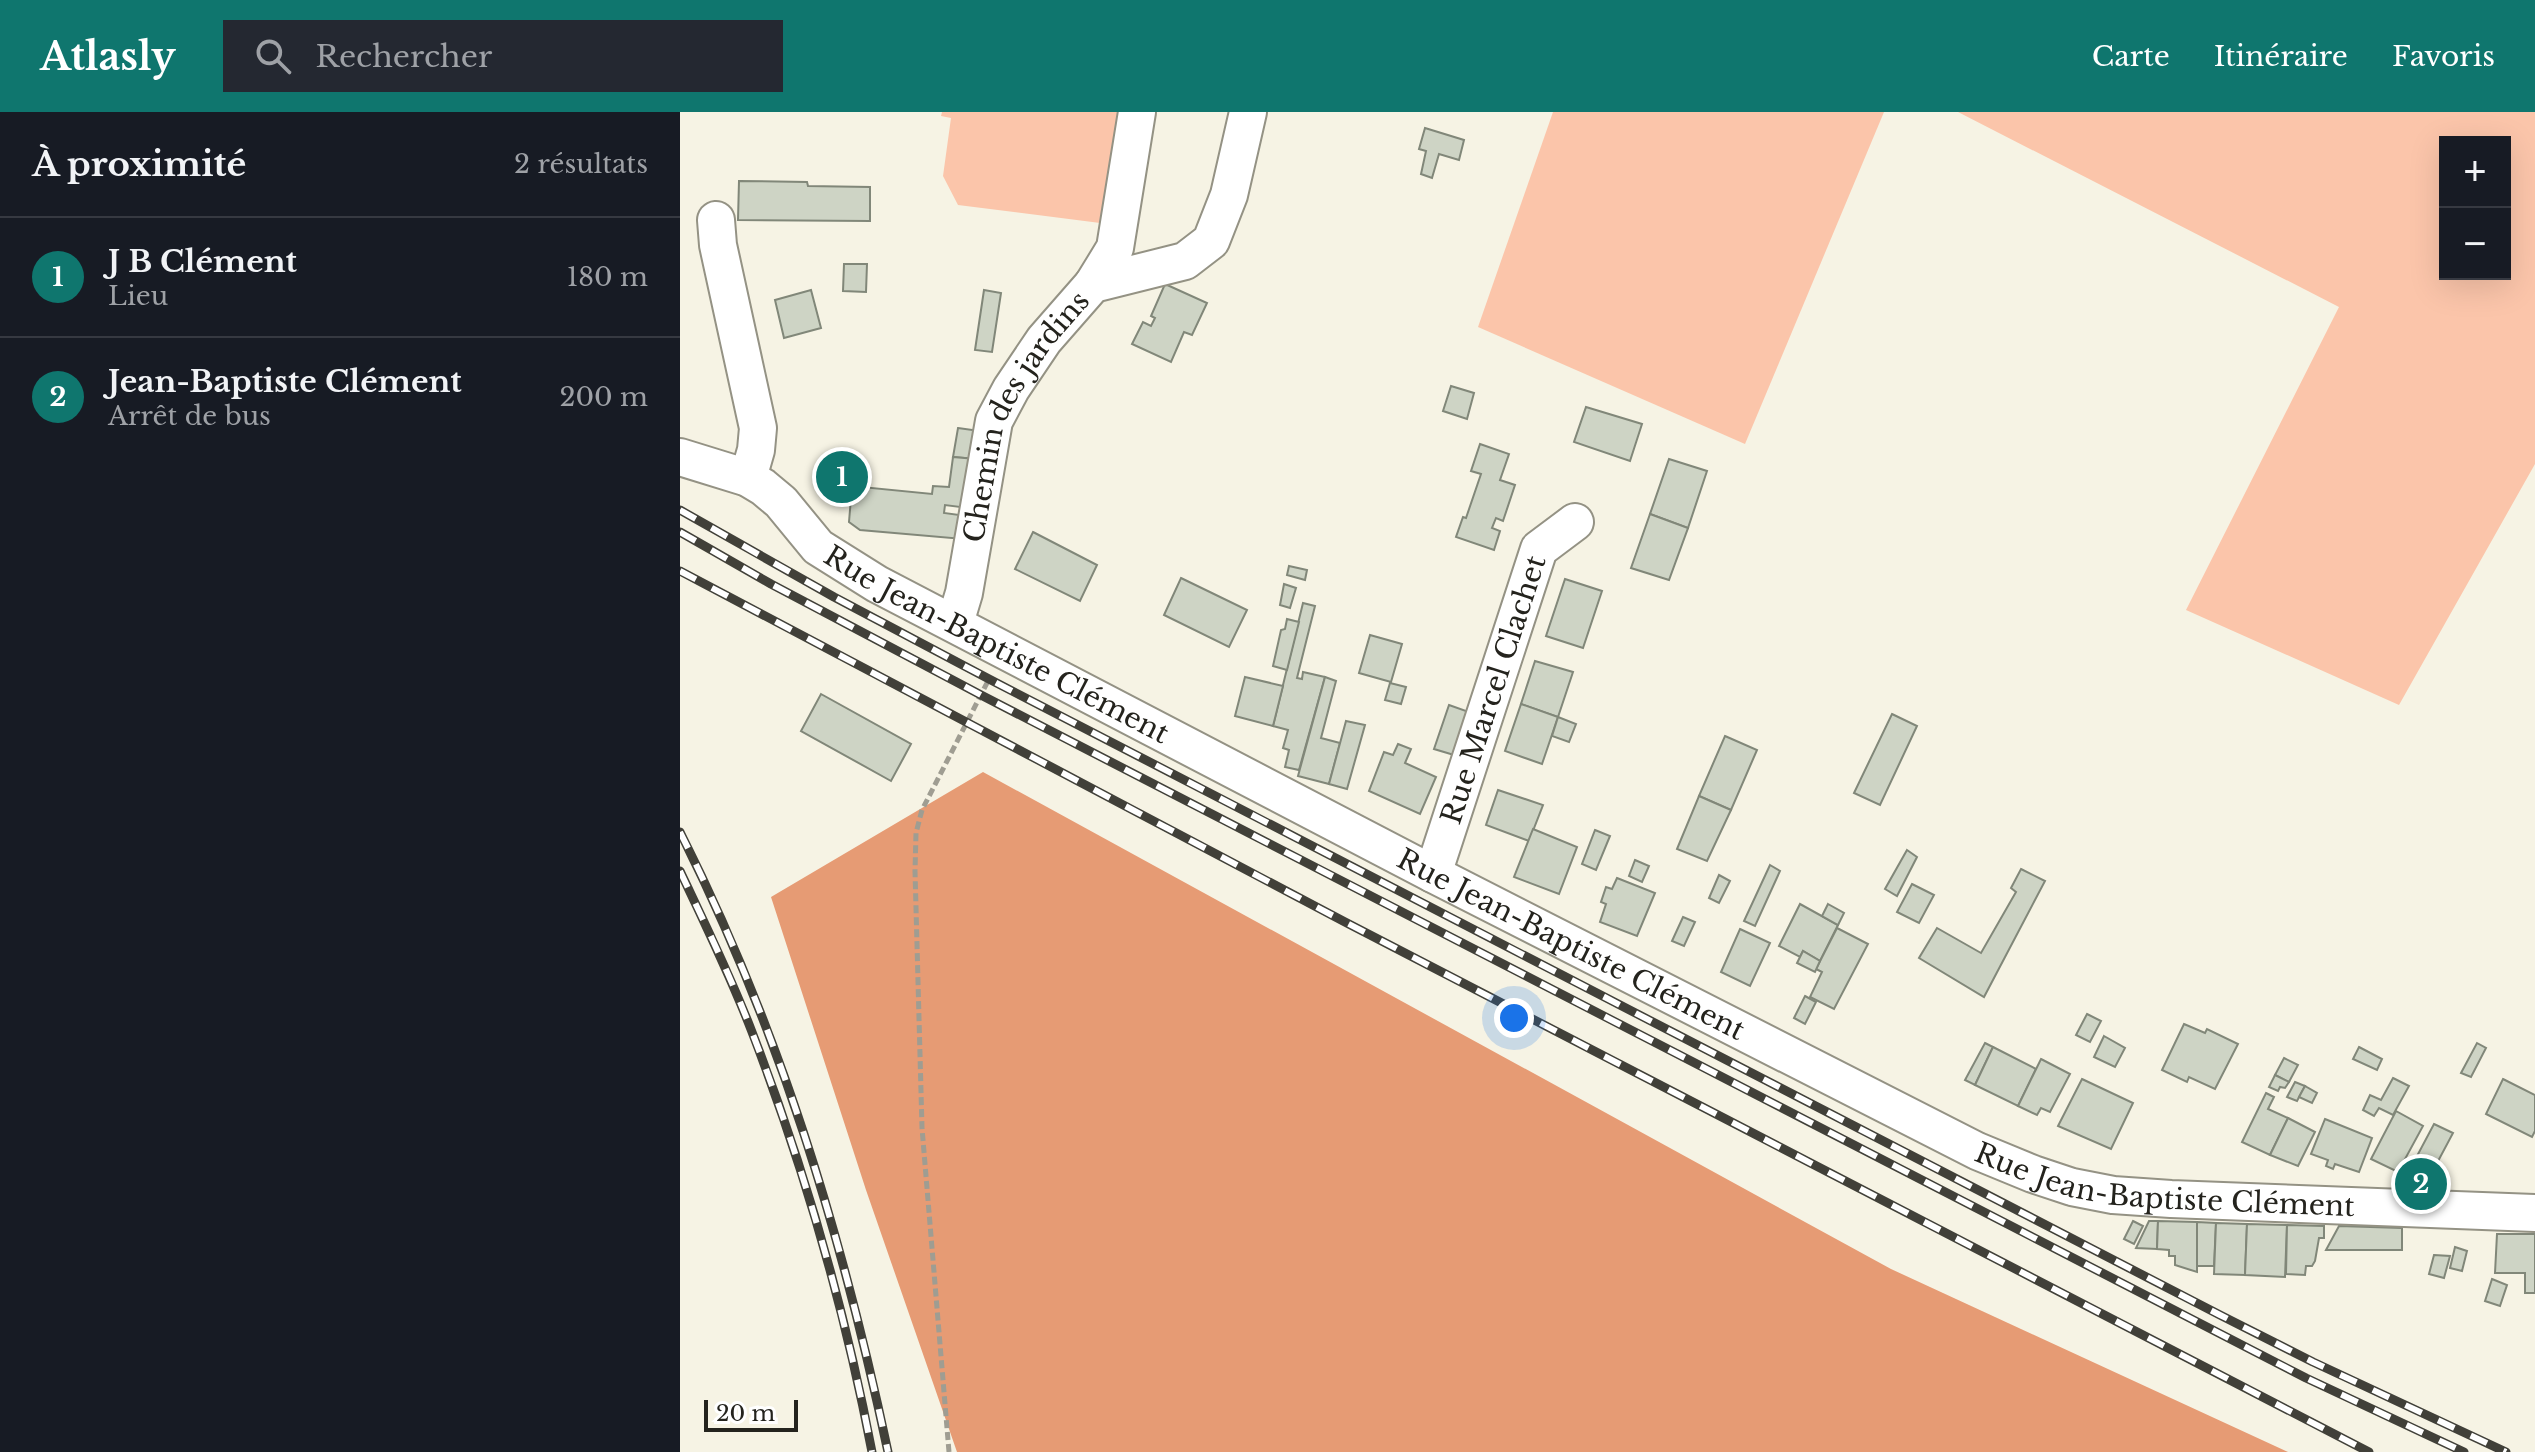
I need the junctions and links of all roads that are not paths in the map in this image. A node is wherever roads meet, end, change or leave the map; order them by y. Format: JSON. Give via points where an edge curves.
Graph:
{"nodes":[{"id":1,"x":1137,"y":112,"type":"edge"},
{"id":2,"x":1248,"y":112,"type":"edge"},
{"id":3,"x":716,"y":220,"type":"dead end"},
{"id":4,"x":1093,"y":284,"type":"junction"},
{"id":5,"x":680,"y":457,"type":"edge"},
{"id":6,"x":748,"y":478,"type":"junction"},
{"id":7,"x":1575,"y":522,"type":"dead end"},
{"id":8,"x":955,"y":623,"type":"junction"},
{"id":9,"x":1433,"y":874,"type":"junction"},
{"id":10,"x":2535,"y":1213,"type":"edge"}],
"edges":[{"from":1,"to":4,"type":"street","via":[[1115,248]]},
{"from":2,"to":4,"type":"street","name":"Chemin des jardins","via":[[1229,195],[1211,241],[1185,261]]},
{"from":3,"to":6,"type":"street","via":[[758,428]]},
{"from":4,"to":8,"type":"street","name":"Chemin des jardins","via":[[1044,340],[994,421]]},
{"from":5,"to":6,"type":"street","name":"Rue Jean-Baptiste Clément"},
{"from":6,"to":8,"type":"street","name":"Rue Jean-Baptiste Clément","via":[[781,502],[818,547]]},
{"from":7,"to":9,"type":"street","name":"Rue Marcel Clachet","via":[[1539,549]]},
{"from":8,"to":9,"type":"street","name":"Rue Jean-Baptiste Clément"},
{"from":9,"to":10,"type":"street","name":"Rue Jean-Baptiste Clément","via":[[1977,1151],[2072,1187],[2171,1199]]}]}
